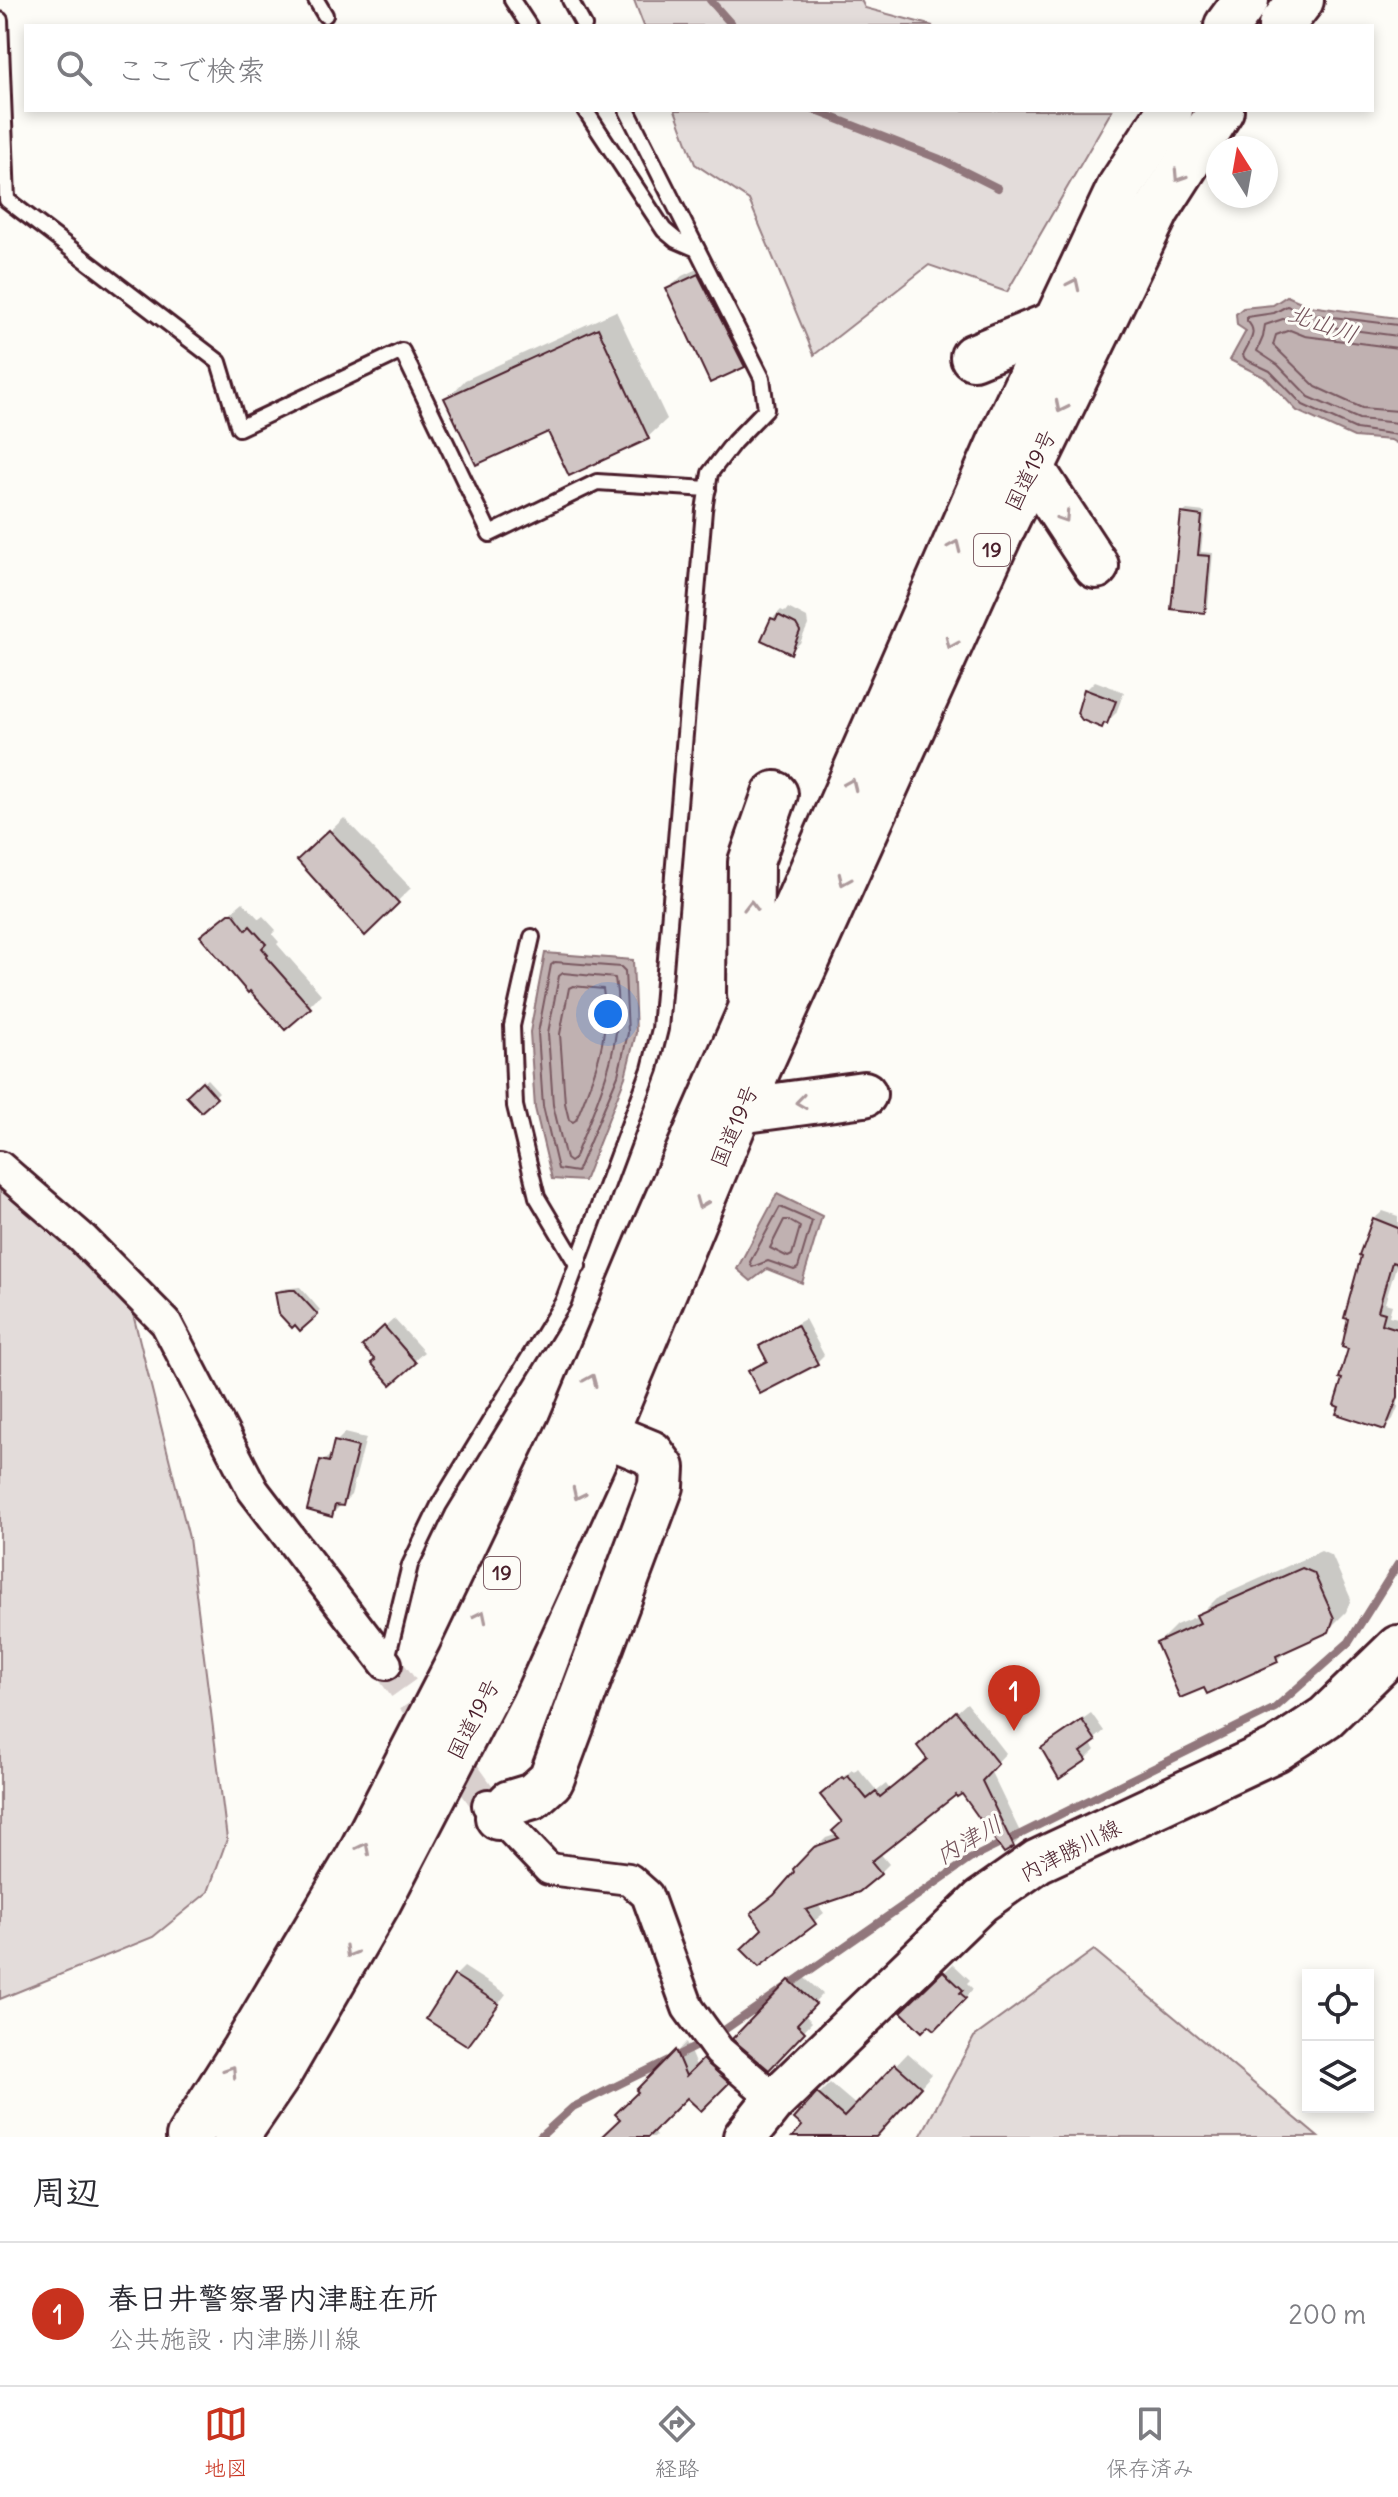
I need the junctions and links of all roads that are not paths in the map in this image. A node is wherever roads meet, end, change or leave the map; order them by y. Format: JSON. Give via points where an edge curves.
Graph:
{"nodes":[{"id":1,"x":316,"y":0,"type":"edge"},
{"id":2,"x":512,"y":0,"type":"edge"},
{"id":3,"x":570,"y":0,"type":"edge"},
{"id":4,"x":1246,"y":0,"type":"edge"},
{"id":5,"x":1301,"y":0,"type":"edge"},
{"id":6,"x":325,"y":15,"type":"dead end"},
{"id":7,"x":0,"y":20,"type":"edge"},
{"id":8,"x":528,"y":24,"type":"edge"},
{"id":9,"x":583,"y":24,"type":"edge"},
{"id":10,"x":1228,"y":24,"type":"edge"},
{"id":11,"x":1283,"y":24,"type":"edge"},
{"id":12,"x":586,"y":112,"type":"edge"},
{"id":13,"x":628,"y":112,"type":"edge"},
{"id":14,"x":1169,"y":112,"type":"edge"},
{"id":15,"x":1220,"y":112,"type":"edge"},
{"id":16,"x":697,"y":249,"type":"junction"},
{"id":17,"x":1056,"y":323,"type":"junction"},
{"id":18,"x":973,"y":357,"type":"dead end"},
{"id":19,"x":1031,"y":467,"type":"junction"},
{"id":20,"x":708,"y":489,"type":"junction"},
{"id":21,"x":1096,"y":566,"type":"dead end"},
{"id":22,"x":775,"y":794,"type":"dead end"},
{"id":23,"x":532,"y":937,"type":"dead end"},
{"id":24,"x":750,"y":1012,"type":"junction"},
{"id":25,"x":864,"y":1094,"type":"dead end"},
{"id":26,"x":739,"y":1111,"type":"junction"},
{"id":27,"x":0,"y":1167,"type":"edge"},
{"id":28,"x":578,"y":1266,"type":"junction"},
{"id":29,"x":605,"y":1434,"type":"junction"},
{"id":30,"x":1398,"y":1647,"type":"edge"},
{"id":31,"x":386,"y":1664,"type":"joint"},
{"id":32,"x":493,"y":1811,"type":"joint"},
{"id":33,"x":772,"y":2103,"type":"junction"},
{"id":34,"x":189,"y":2137,"type":"edge"},
{"id":35,"x":236,"y":2137,"type":"edge"},
{"id":36,"x":745,"y":2137,"type":"edge"}],
"edges":[{"from":1,"to":6,"type":"lane"},
{"from":2,"to":8,"type":"lane"},
{"from":3,"to":9,"type":"lane"},
{"from":4,"to":10,"type":"highway"},
{"from":5,"to":11,"type":"highway"},
{"from":7,"to":20,"type":"lane","via":[[7,200],[219,362],[239,428],[402,351],[490,534],[597,482]]},
{"from":12,"to":16,"type":"lane","via":[[664,230]]},
{"from":13,"to":16,"type":"lane"},
{"from":17,"to":14,"type":"highway","name":"国道19号","number":"19","one_way":true,"via":[[1120,187]]},
{"from":15,"to":19,"type":"highway","name":"国道19号","number":"19","one_way":true,"via":[[1157,210]]},
{"from":16,"to":20,"type":"lane","via":[[762,378],[766,409],[710,473]]},
{"from":17,"to":18,"type":"highway"},
{"from":24,"to":17,"type":"highway","name":"国道19号","number":"19","one_way":true},
{"from":19,"to":21,"type":"highway","one_way":true},
{"from":19,"to":26,"type":"highway","name":"国道19号","number":"19","one_way":true},
{"from":20,"to":28,"type":"lane","via":[[660,1029]]},
{"from":24,"to":22,"type":"highway","one_way":true,"via":[[751,862]]},
{"from":23,"to":28,"type":"lane","via":[[512,1026],[515,1106],[537,1197]]},
{"from":34,"to":24,"type":"highway","name":"国道19号","number":"19","one_way":true,"via":[[358,1858],[460,1660],[570,1430]]},
{"from":25,"to":26,"type":"highway","one_way":true},
{"from":26,"to":29,"type":"highway","name":"国道19号","number":"19","one_way":true},
{"from":27,"to":31,"type":"street","via":[[82,1238],[166,1323],[253,1490]]},
{"from":28,"to":31,"type":"lane","via":[[563,1302],[439,1505],[410,1565]]},
{"from":29,"to":32,"type":"highway","via":[[651,1453],[662,1468],[661,1486],[551,1780],[533,1796]]},
{"from":29,"to":35,"type":"highway","name":"国道19号","number":"19","one_way":true,"via":[[492,1683],[379,1901]]},
{"from":30,"to":33,"type":"main road","name":"内津勝川線","via":[[1326,1717],[1276,1750],[1038,1861],[981,1901]]},
{"from":32,"to":33,"type":"street","via":[[549,1869],[629,1879],[647,1895],[688,2008]]},
{"from":33,"to":36,"type":"main road","name":"内津勝川線"}]}
